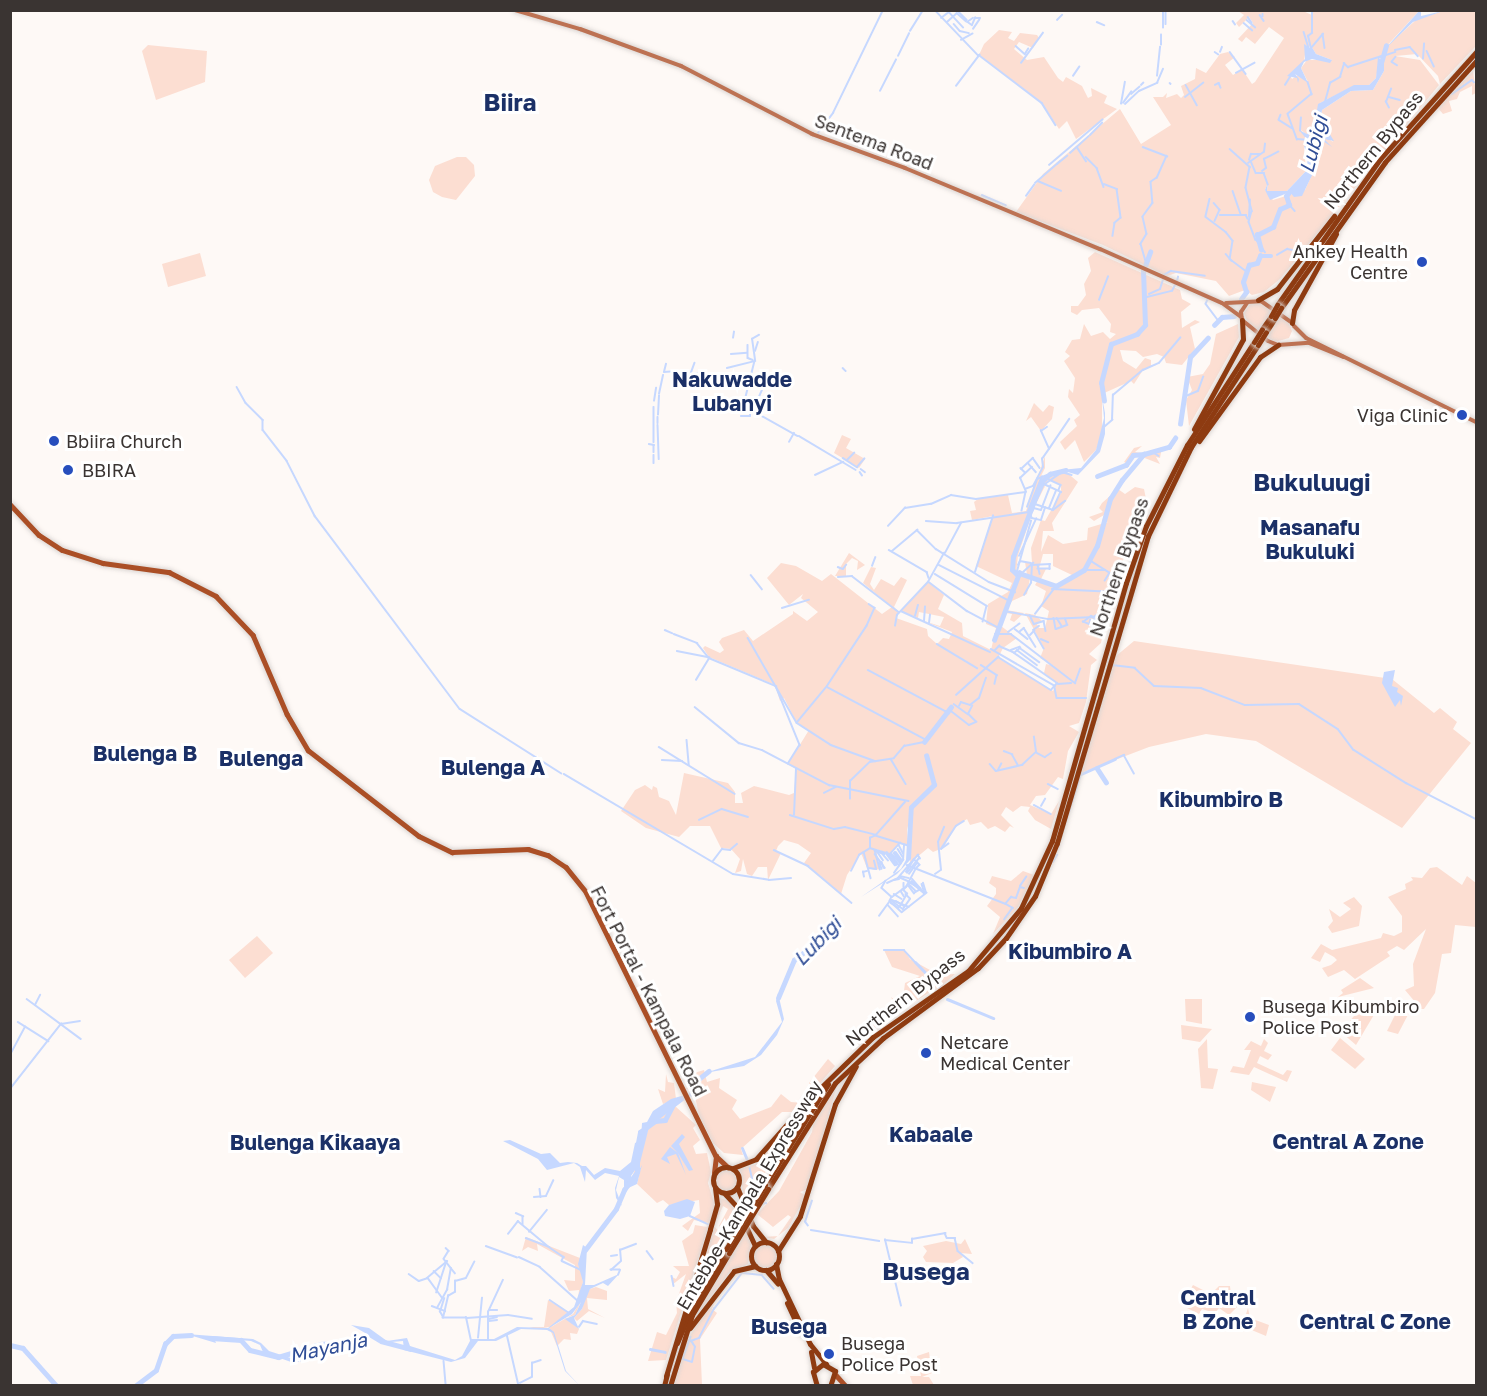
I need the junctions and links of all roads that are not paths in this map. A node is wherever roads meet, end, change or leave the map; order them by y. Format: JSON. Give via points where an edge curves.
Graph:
{"nodes":[{"id":1,"x":515,"y":10,"type":"edge"},
{"id":2,"x":1476,"y":52,"type":"edge"},
{"id":3,"x":1476,"y":61,"type":"edge"},
{"id":4,"x":1356,"y":190,"type":"junction"},
{"id":5,"x":1353,"y":204,"type":"junction"},
{"id":6,"x":1258,"y":300,"type":"junction"},
{"id":7,"x":1222,"y":303,"type":"junction"},
{"id":8,"x":1247,"y":303,"type":"junction"},
{"id":9,"x":1279,"y":306,"type":"junction"},
{"id":10,"x":1241,"y":318,"type":"junction"},
{"id":11,"x":1293,"y":325,"type":"junction"},
{"id":12,"x":1290,"y":342,"type":"junction"},
{"id":13,"x":1278,"y":345,"type":"junction"},
{"id":14,"x":1346,"y":357,"type":"junction"},
{"id":15,"x":1476,"y":422,"type":"edge"},
{"id":16,"x":1175,"y":471,"type":"junction"},
{"id":17,"x":10,"y":504,"type":"edge"},
{"id":18,"x":883,"y":1038,"type":"junction"},
{"id":19,"x":846,"y":1063,"type":"junction"},
{"id":20,"x":716,"y":1156,"type":"junction"},
{"id":21,"x":730,"y":1167,"type":"junction"},
{"id":22,"x":714,"y":1173,"type":"junction"},
{"id":23,"x":737,"y":1187,"type":"junction"},
{"id":24,"x":767,"y":1187,"type":"junction"},
{"id":25,"x":715,"y":1188,"type":"junction"},
{"id":26,"x":723,"y":1193,"type":"junction"},
{"id":27,"x":766,"y":1242,"type":"junction"},
{"id":28,"x":755,"y":1246,"type":"junction"},
{"id":29,"x":727,"y":1251,"type":"junction"},
{"id":30,"x":778,"y":1251,"type":"junction"},
{"id":31,"x":776,"y":1264,"type":"junction"},
{"id":32,"x":755,"y":1266,"type":"junction"},
{"id":33,"x":766,"y":1270,"type":"junction"},
{"id":34,"x":682,"y":1342,"type":"junction"},
{"id":35,"x":826,"y":1364,"type":"junction"},
{"id":36,"x":814,"y":1368,"type":"junction"},
{"id":37,"x":666,"y":1376,"type":"junction"},
{"id":38,"x":836,"y":1376,"type":"junction"},
{"id":39,"x":812,"y":1377,"type":"junction"},
{"id":40,"x":664,"y":1386,"type":"edge"},
{"id":41,"x":670,"y":1386,"type":"edge"},
{"id":42,"x":809,"y":1386,"type":"edge"},
{"id":43,"x":817,"y":1386,"type":"edge"},
{"id":44,"x":831,"y":1386,"type":"edge"},
{"id":45,"x":846,"y":1386,"type":"edge"}],
"edges":[{"from":1,"to":7,"type":"main road","name":"Sentema Road","via":[[580,28],[669,62],[819,137],[915,172]]},
{"from":2,"to":4,"type":"highway","name":"Northern Bypass","via":[[1409,124]]},
{"from":3,"to":5,"type":"highway","name":"Northern Bypass","via":[[1426,113]]},
{"from":4,"to":6,"type":"highway","via":[[1277,289]]},
{"from":4,"to":9,"type":"highway","name":"Northern Bypass"},
{"from":5,"to":9,"type":"highway","name":"Northern Bypass"},
{"from":5,"to":11,"type":"highway","via":[[1294,310]]},
{"from":6,"to":8,"type":"main road","name":"Sentema Road"},
{"from":6,"to":11,"type":"main road"},
{"from":7,"to":8,"type":"main road","name":"Sentema Road"},
{"from":7,"to":10,"type":"main road","name":"Sentema Road"},
{"from":8,"to":10,"type":"main road"},
{"from":9,"to":16,"type":"highway","name":"Northern Bypass","bridge":true},
{"from":10,"to":13,"type":"main road","name":"Sentema Road"},
{"from":10,"to":16,"type":"highway","via":[[1244,339]]},
{"from":11,"to":12,"type":"main road","via":[[1294,337]]},
{"from":11,"to":14,"type":"main road","via":[[1301,336]]},
{"from":12,"to":13,"type":"main road"},
{"from":12,"to":14,"type":"main road","via":[[1309,343]]},
{"from":13,"to":16,"type":"highway","via":[[1260,357]]},
{"from":14,"to":15,"type":"main road"},
{"from":16,"to":18,"type":"highway","name":"Northern Bypass","via":[[1141,555],[1057,843],[1038,890],[1006,938],[978,968]]},
{"from":16,"to":19,"type":"highway","name":"Northern Bypass","via":[[1131,566],[1052,842],[1035,885],[998,939],[968,971],[873,1038]]},
{"from":17,"to":20,"type":"main road","name":"Fort Portal - Kampala Road","via":[[31,528],[62,550],[103,563],[169,572],[216,596],[253,635],[287,714],[308,750],[419,836],[452,852],[520,848],[548,855],[562,864],[586,892]]},
{"from":18,"to":24,"type":"highway","name":"Entebbe–Kampala Expressway","via":[[829,1092]]},
{"from":18,"to":30,"type":"highway","via":[[860,1059],[841,1089],[806,1199]]},
{"from":19,"to":21,"type":"highway","via":[[756,1159]]},
{"from":19,"to":24,"type":"highway","name":"Entebbe–Kampala Expressway","via":[[812,1106]]},
{"from":20,"to":21,"type":"main road"},
{"from":20,"to":22,"type":"main road"},
{"from":21,"to":22,"type":"highway"},
{"from":21,"to":23,"type":"highway","via":[[739,1177]]},
{"from":22,"to":25,"type":"highway"},
{"from":23,"to":26,"type":"highway"},
{"from":23,"to":27,"type":"highway","via":[[753,1226]]},
{"from":24,"to":29,"type":"highway","name":"Entebbe–Kampala Expressway","bridge":true},
{"from":25,"to":26,"type":"highway"},
{"from":25,"to":37,"type":"highway","via":[[717,1204]]},
{"from":26,"to":28,"type":"highway","via":[[737,1207]]},
{"from":27,"to":28,"type":"highway"},
{"from":27,"to":30,"type":"highway"},
{"from":28,"to":32,"type":"highway","via":[[751,1254]]},
{"from":29,"to":34,"type":"highway","name":"Entebbe–Kampala Expressway","via":[[692,1315]]},
{"from":29,"to":37,"type":"highway","name":"Entebbe–Kampala Expressway","via":[[692,1307]]},
{"from":30,"to":31,"type":"highway"},
{"from":31,"to":33,"type":"highway"},
{"from":31,"to":35,"type":"highway","via":[[779,1279],[810,1344]]},
{"from":32,"to":33,"type":"highway"},
{"from":32,"to":34,"type":"highway","via":[[734,1271]]},
{"from":33,"to":36,"type":"highway","via":[[781,1291],[811,1352]]},
{"from":34,"to":41,"type":"highway","name":"Entebbe–Kampala Expressway"},
{"from":35,"to":36,"type":"highway"},
{"from":35,"to":38,"type":"highway"},
{"from":36,"to":39,"type":"highway"},
{"from":37,"to":40,"type":"highway","name":"Entebbe–Kampala Expressway"},
{"from":38,"to":44,"type":"highway"},
{"from":38,"to":45,"type":"main road"},
{"from":39,"to":42,"type":"highway"},
{"from":39,"to":43,"type":"highway"}]}
